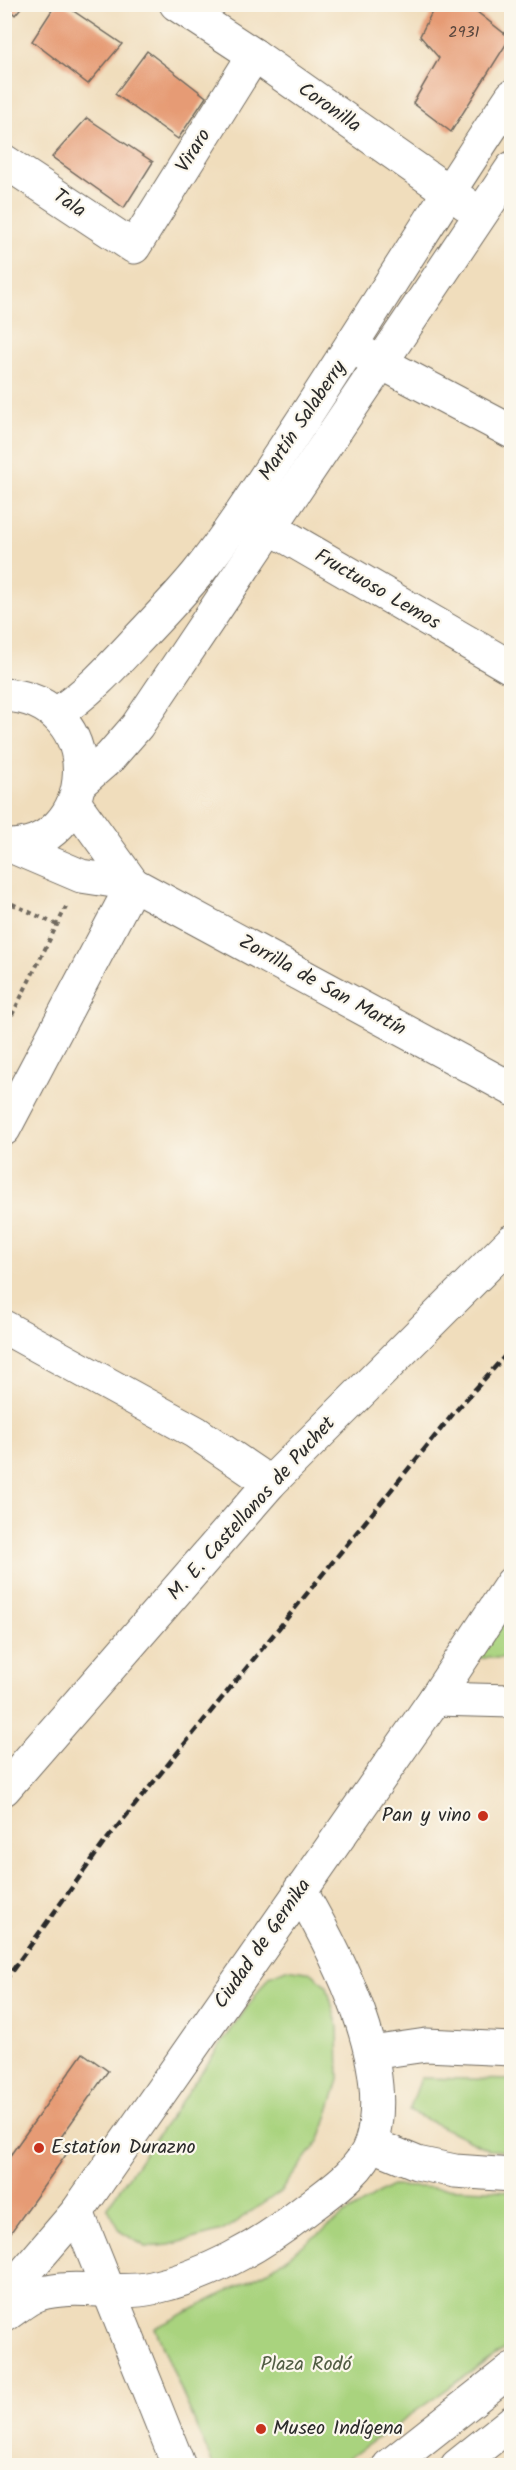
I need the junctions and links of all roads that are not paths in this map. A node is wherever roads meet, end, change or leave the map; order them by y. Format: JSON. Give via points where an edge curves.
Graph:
{"nodes":[{"id":1,"x":176,"y":4,"type":"edge"},
{"id":2,"x":255,"y":55,"type":"junction"},
{"id":3,"x":512,"y":96,"type":"edge"},
{"id":4,"x":4,"y":161,"type":"edge"},
{"id":5,"x":512,"y":168,"type":"edge"},
{"id":6,"x":448,"y":191,"type":"junction"},
{"id":7,"x":481,"y":214,"type":"junction"},
{"id":8,"x":134,"y":247,"type":"joint"},
{"id":9,"x":352,"y":346,"type":"junction"},
{"id":10,"x":380,"y":364,"type":"junction"},
{"id":11,"x":512,"y":432,"type":"edge"},
{"id":12,"x":243,"y":512,"type":"junction"},
{"id":13,"x":270,"y":528,"type":"junction"},
{"id":14,"x":512,"y":668,"type":"edge"},
{"id":15,"x":4,"y":695,"type":"edge"},
{"id":16,"x":56,"y":714,"type":"junction"},
{"id":17,"x":77,"y":792,"type":"junction"},
{"id":18,"x":9,"y":847,"type":"edge"},
{"id":19,"x":133,"y":884,"type":"junction"},
{"id":20,"x":512,"y":1089,"type":"edge"},
{"id":21,"x":4,"y":1129,"type":"edge"},
{"id":22,"x":512,"y":1241,"type":"edge"},
{"id":23,"x":4,"y":1327,"type":"edge"},
{"id":24,"x":270,"y":1483,"type":"junction"},
{"id":25,"x":512,"y":1583,"type":"edge"},
{"id":26,"x":435,"y":1699,"type":"junction"},
{"id":27,"x":512,"y":1701,"type":"edge"},
{"id":28,"x":4,"y":1789,"type":"edge"},
{"id":29,"x":300,"y":1890,"type":"junction"},
{"id":30,"x":512,"y":2049,"type":"edge"},
{"id":31,"x":371,"y":2053,"type":"junction"},
{"id":32,"x":371,"y":2144,"type":"junction"},
{"id":33,"x":512,"y":2175,"type":"edge"},
{"id":34,"x":77,"y":2212,"type":"junction"},
{"id":35,"x":107,"y":2291,"type":"junction"},
{"id":36,"x":4,"y":2297,"type":"edge"},
{"id":37,"x":4,"y":2316,"type":"edge"},
{"id":38,"x":512,"y":2369,"type":"edge"},
{"id":39,"x":512,"y":2422,"type":"edge"},
{"id":40,"x":179,"y":2466,"type":"edge"},
{"id":41,"x":389,"y":2466,"type":"edge"},
{"id":42,"x":457,"y":2466,"type":"edge"}],
"edges":[{"from":1,"to":2,"type":"street","name":"Coronilla"},
{"from":2,"to":6,"type":"street","name":"Coronilla"},
{"from":2,"to":8,"type":"street","name":"Viraro"},
{"from":3,"to":6,"type":"street","name":"Martín Salaberry"},
{"from":4,"to":8,"type":"street","name":"Tala"},
{"from":5,"to":7,"type":"street","name":"Martín Salaberry"},
{"from":6,"to":7,"type":"street","name":"Coronilla"},
{"from":6,"to":9,"type":"street","name":"Martín Salaberry"},
{"from":7,"to":10,"type":"street","name":"Martín Salaberry"},
{"from":9,"to":10,"type":"street"},
{"from":9,"to":12,"type":"street","name":"Martín Salaberry"},
{"from":10,"to":11,"type":"street"},
{"from":10,"to":13,"type":"street","name":"Martín Salaberry"},
{"from":12,"to":13,"type":"street","name":"Fructuoso Lemos"},
{"from":12,"to":16,"type":"street","name":"Martín Salaberry","via":[[153,624],[102,677]]},
{"from":13,"to":14,"type":"street","name":"Fructuoso Lemos"},
{"from":13,"to":17,"type":"street","name":"Martín Salaberry","via":[[137,726]]},
{"from":15,"to":16,"type":"street","via":[[36,701]]},
{"from":16,"to":17,"type":"street","via":[[75,744],[80,763]]},
{"from":17,"to":18,"type":"street","name":"Martín Salaberry","via":[[64,819],[50,832],[33,842]]},
{"from":17,"to":19,"type":"street","name":"Zorrilla de San Martín"},
{"from":18,"to":19,"type":"street","name":"Zorrilla de San Martín","via":[[81,876]]},
{"from":19,"to":20,"type":"street","name":"Zorrilla de San Martín"},
{"from":19,"to":21,"type":"street"},
{"from":22,"to":24,"type":"street","name":"M. E. Castellanos de Puchet"},
{"from":23,"to":24,"type":"street","via":[[195,1432]]},
{"from":24,"to":28,"type":"street","name":"M. E. Castellanos de Puchet"},
{"from":25,"to":26,"type":"street","name":"Ciudad de Gernika"},
{"from":26,"to":27,"type":"street"},
{"from":26,"to":29,"type":"street","name":"Ciudad de Gernika"},
{"from":29,"to":31,"type":"street","via":[[346,1981]]},
{"from":29,"to":34,"type":"street","name":"Ciudad de Gernika"},
{"from":30,"to":31,"type":"street","via":[[426,2045]]},
{"from":31,"to":32,"type":"street","via":[[376,2085]]},
{"from":32,"to":33,"type":"street","via":[[417,2163],[455,2171]]},
{"from":32,"to":35,"type":"street","via":[[351,2174],[276,2234],[204,2271],[151,2288]]},
{"from":34,"to":35,"type":"street"},
{"from":34,"to":36,"type":"street","name":"Ciudad de Gernika"},
{"from":35,"to":37,"type":"street","via":[[69,2289],[38,2295]]},
{"from":35,"to":40,"type":"street"},
{"from":38,"to":41,"type":"street"},
{"from":39,"to":42,"type":"street"}]}
